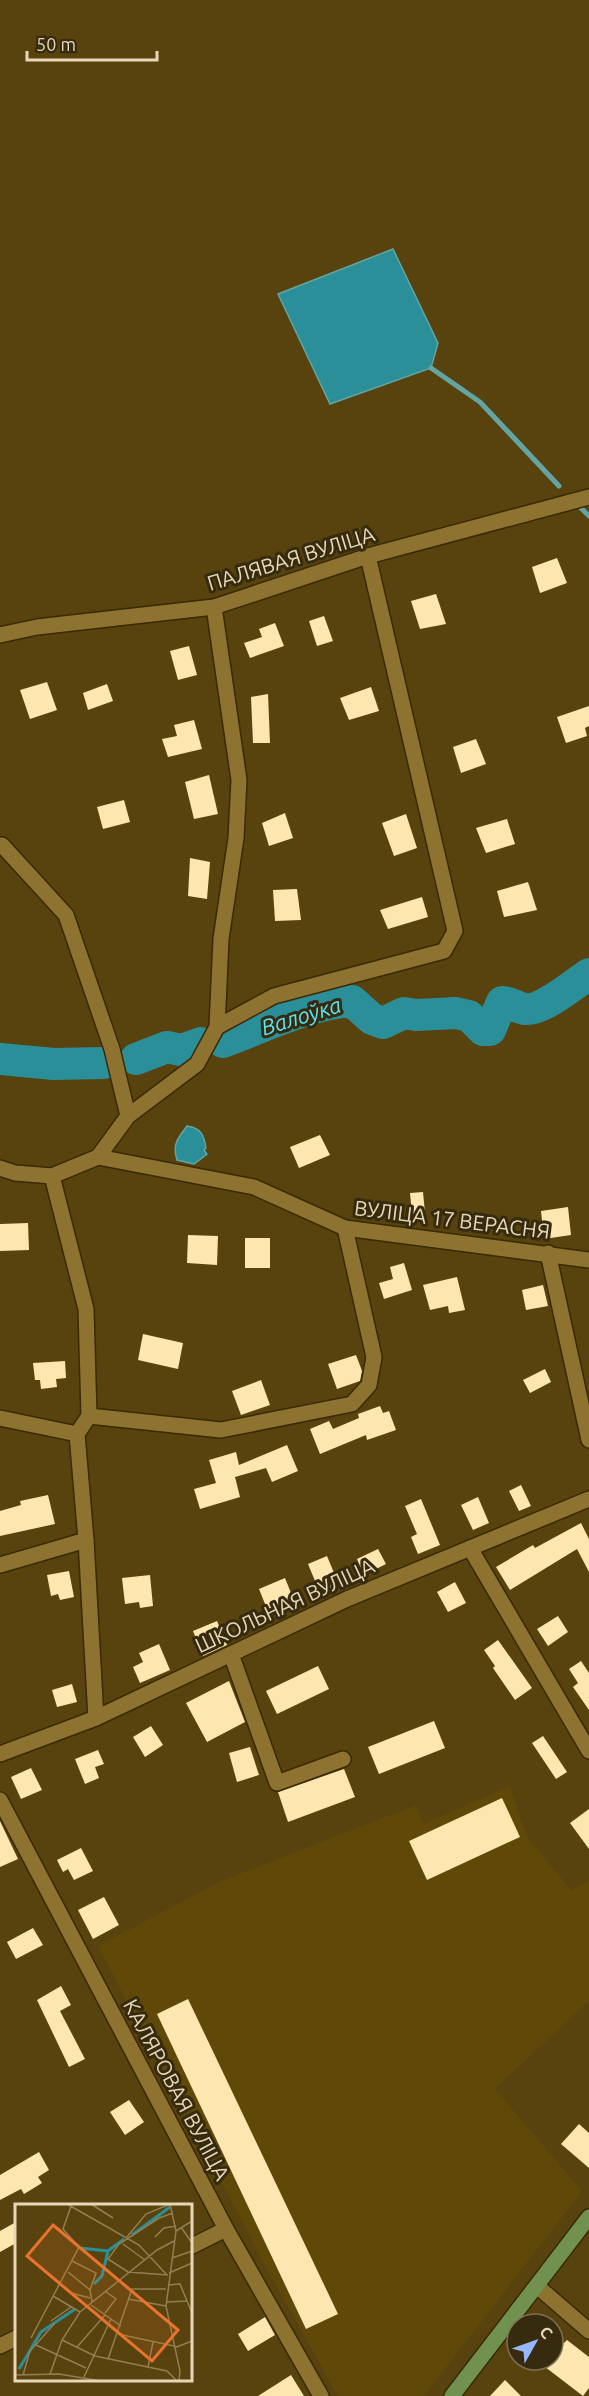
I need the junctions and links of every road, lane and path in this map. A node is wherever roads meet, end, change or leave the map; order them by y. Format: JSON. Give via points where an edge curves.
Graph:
{"nodes":[{"id":1,"x":589,"y":497,"type":"edge"},
{"id":2,"x":368,"y":556,"type":"junction"},
{"id":3,"x":214,"y":608,"type":"junction"},
{"id":4,"x":0,"y":635,"type":"edge"},
{"id":5,"x":2,"y":845,"type":"dead end"},
{"id":6,"x":217,"y":1026,"type":"junction"},
{"id":7,"x":128,"y":1116,"type":"junction"},
{"id":8,"x":98,"y":1157,"type":"junction"},
{"id":9,"x":0,"y":1168,"type":"edge"},
{"id":10,"x":52,"y":1176,"type":"junction"},
{"id":11,"x":345,"y":1228,"type":"junction"},
{"id":12,"x":548,"y":1253,"type":"junction"},
{"id":13,"x":589,"y":1260,"type":"edge"},
{"id":14,"x":89,"y":1416,"type":"junction"},
{"id":15,"x":0,"y":1418,"type":"edge"},
{"id":16,"x":77,"y":1434,"type":"junction"},
{"id":17,"x":589,"y":1440,"type":"edge"},
{"id":18,"x":589,"y":1499,"type":"edge"},
{"id":19,"x":86,"y":1540,"type":"junction"},
{"id":20,"x":470,"y":1548,"type":"junction"},
{"id":21,"x":0,"y":1565,"type":"edge"},
{"id":22,"x":231,"y":1653,"type":"junction"},
{"id":23,"x":96,"y":1718,"type":"junction"},
{"id":24,"x":589,"y":1751,"type":"edge"},
{"id":25,"x":0,"y":1754,"type":"edge"},
{"id":26,"x":343,"y":1759,"type":"dead end"},
{"id":27,"x":0,"y":1800,"type":"edge"},
{"id":28,"x":589,"y":2217,"type":"edge"},
{"id":29,"x":226,"y":2229,"type":"junction"},
{"id":30,"x":192,"y":2246,"type":"edge"},
{"id":31,"x":537,"y":2286,"type":"junction"},
{"id":32,"x":589,"y":2331,"type":"edge"},
{"id":33,"x":15,"y":2338,"type":"edge"},
{"id":34,"x":0,"y":2346,"type":"edge"},
{"id":35,"x":321,"y":2396,"type":"edge"},
{"id":36,"x":452,"y":2396,"type":"edge"}],
"edges":[{"from":1,"to":2,"type":"street","name":"ПАЛЯВАЯ ВУЛІЦА"},
{"from":2,"to":3,"type":"street","name":"ПАЛЯВАЯ ВУЛІЦА"},
{"from":2,"to":6,"type":"street","via":[[455,931],[444,951],[274,996]]},
{"from":3,"to":4,"type":"street","name":"ПАЛЯВАЯ ВУЛІЦА","via":[[37,627]]},
{"from":3,"to":6,"type":"street","via":[[239,780],[236,838],[221,939]]},
{"from":5,"to":7,"type":"street","via":[[66,915],[112,1049]]},
{"from":6,"to":7,"type":"street","via":[[197,1064]]},
{"from":7,"to":8,"type":"street"},
{"from":8,"to":10,"type":"street"},
{"from":8,"to":11,"type":"street","name":"ВУЛІЦА 17 ВЕРАСНЯ","via":[[254,1187]]},
{"from":9,"to":10,"type":"street"},
{"from":10,"to":14,"type":"street","via":[[86,1309]]},
{"from":11,"to":12,"type":"street","name":"ВУЛІЦА 17 ВЕРАСНЯ"},
{"from":11,"to":14,"type":"street","via":[[374,1357],[369,1385],[352,1404],[221,1430]]},
{"from":12,"to":13,"type":"street","name":"ВУЛІЦА 17 ВЕРАСНЯ"},
{"from":12,"to":17,"type":"street"},
{"from":14,"to":16,"type":"street"},
{"from":15,"to":16,"type":"street"},
{"from":16,"to":19,"type":"street"},
{"from":18,"to":20,"type":"street","name":"ШКОЛЬНАЯ ВУЛІЦА"},
{"from":19,"to":21,"type":"street"},
{"from":19,"to":23,"type":"street"},
{"from":20,"to":22,"type":"street","name":"ШКОЛЬНАЯ ВУЛІЦА"},
{"from":20,"to":24,"type":"street"},
{"from":22,"to":23,"type":"street","name":"ШКОЛЬНАЯ ВУЛІЦА"},
{"from":22,"to":26,"type":"street","via":[[277,1783]]},
{"from":23,"to":25,"type":"street","name":"ШКОЛЬНАЯ ВУЛІЦА"},
{"from":27,"to":29,"type":"street","name":"КАЛЯРОВАЯ ВУЛІЦА"},
{"from":28,"to":31,"type":"main road"},
{"from":29,"to":30,"type":"street"},
{"from":29,"to":35,"type":"street","name":"КАЛЯРОВАЯ ВУЛІЦА"},
{"from":31,"to":32,"type":"street"},
{"from":31,"to":36,"type":"main road"},
{"from":33,"to":34,"type":"street"}]}
